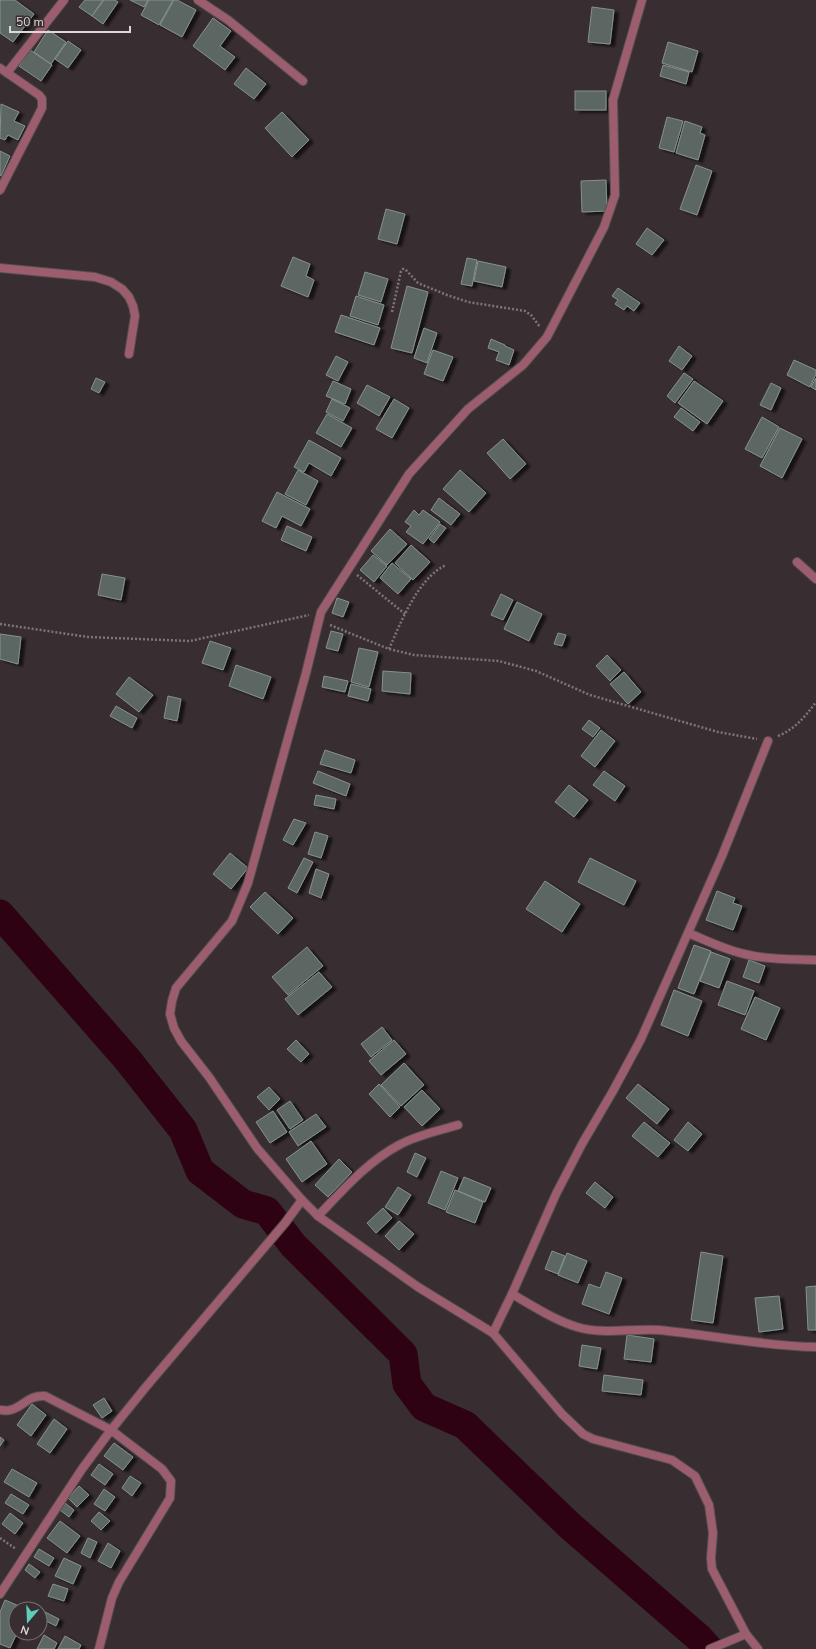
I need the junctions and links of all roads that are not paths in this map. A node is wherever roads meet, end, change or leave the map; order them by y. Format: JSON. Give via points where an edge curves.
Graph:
{"nodes":[{"id":1,"x":64,"y":0,"type":"edge"},
{"id":2,"x":198,"y":0,"type":"edge"},
{"id":3,"x":642,"y":0,"type":"edge"},
{"id":4,"x":3,"y":71,"type":"edge"},
{"id":5,"x":302,"y":81,"type":"dead end"},
{"id":6,"x":0,"y":190,"type":"edge"},
{"id":7,"x":0,"y":268,"type":"edge"},
{"id":8,"x":129,"y":354,"type":"dead end"},
{"id":9,"x":797,"y":562,"type":"dead end"},
{"id":10,"x":816,"y":580,"type":"edge"},
{"id":11,"x":768,"y":741,"type":"road end"},
{"id":12,"x":688,"y":933,"type":"junction"},
{"id":13,"x":816,"y":960,"type":"edge"},
{"id":14,"x":458,"y":1125,"type":"dead end"},
{"id":15,"x":302,"y":1200,"type":"junction"},
{"id":16,"x":318,"y":1216,"type":"junction"},
{"id":17,"x":512,"y":1294,"type":"junction"},
{"id":18,"x":493,"y":1333,"type":"junction"},
{"id":19,"x":816,"y":1347,"type":"edge"},
{"id":20,"x":0,"y":1410,"type":"edge"},
{"id":21,"x":111,"y":1430,"type":"junction"},
{"id":22,"x":0,"y":1594,"type":"edge"},
{"id":23,"x":746,"y":1634,"type":"junction"},
{"id":24,"x":712,"y":1648,"type":"edge"},
{"id":25,"x":99,"y":1649,"type":"edge"},
{"id":26,"x":758,"y":1649,"type":"edge"}],
"edges":[{"from":1,"to":4,"type":"street"},
{"from":2,"to":5,"type":"street","via":[[228,20]]},
{"from":3,"to":15,"type":"street","via":[[613,100],[615,195],[604,227],[547,337],[523,365],[468,410],[409,474],[321,612],[248,883],[232,921],[176,988],[172,1001],[170,1014],[174,1028],[182,1041],[210,1077],[252,1141]]},
{"from":4,"to":6,"type":"street","via":[[39,95],[43,103]]},
{"from":7,"to":8,"type":"street","via":[[95,277],[122,289],[129,297],[135,316]]},
{"from":9,"to":10,"type":"street"},
{"from":11,"to":12,"type":"street"},
{"from":12,"to":13,"type":"street","via":[[749,956]]},
{"from":12,"to":17,"type":"street","via":[[641,1039],[556,1194]]},
{"from":14,"to":16,"type":"street","via":[[400,1144],[383,1155],[364,1168]]},
{"from":15,"to":16,"type":"street"},
{"from":15,"to":21,"type":"street"},
{"from":16,"to":18,"type":"street","via":[[418,1287]]},
{"from":17,"to":18,"type":"street"},
{"from":17,"to":19,"type":"street","via":[[578,1328],[604,1331],[658,1330],[788,1346]]},
{"from":18,"to":23,"type":"street","via":[[562,1414],[583,1434],[672,1460],[695,1476],[709,1505],[713,1533],[712,1569]]},
{"from":20,"to":21,"type":"street","via":[[10,1410],[31,1398],[45,1396]]},
{"from":21,"to":22,"type":"street","via":[[82,1469]]},
{"from":21,"to":25,"type":"street","via":[[162,1469],[171,1481],[170,1498],[112,1598]]},
{"from":23,"to":24,"type":"street"},
{"from":23,"to":26,"type":"street"}]}
